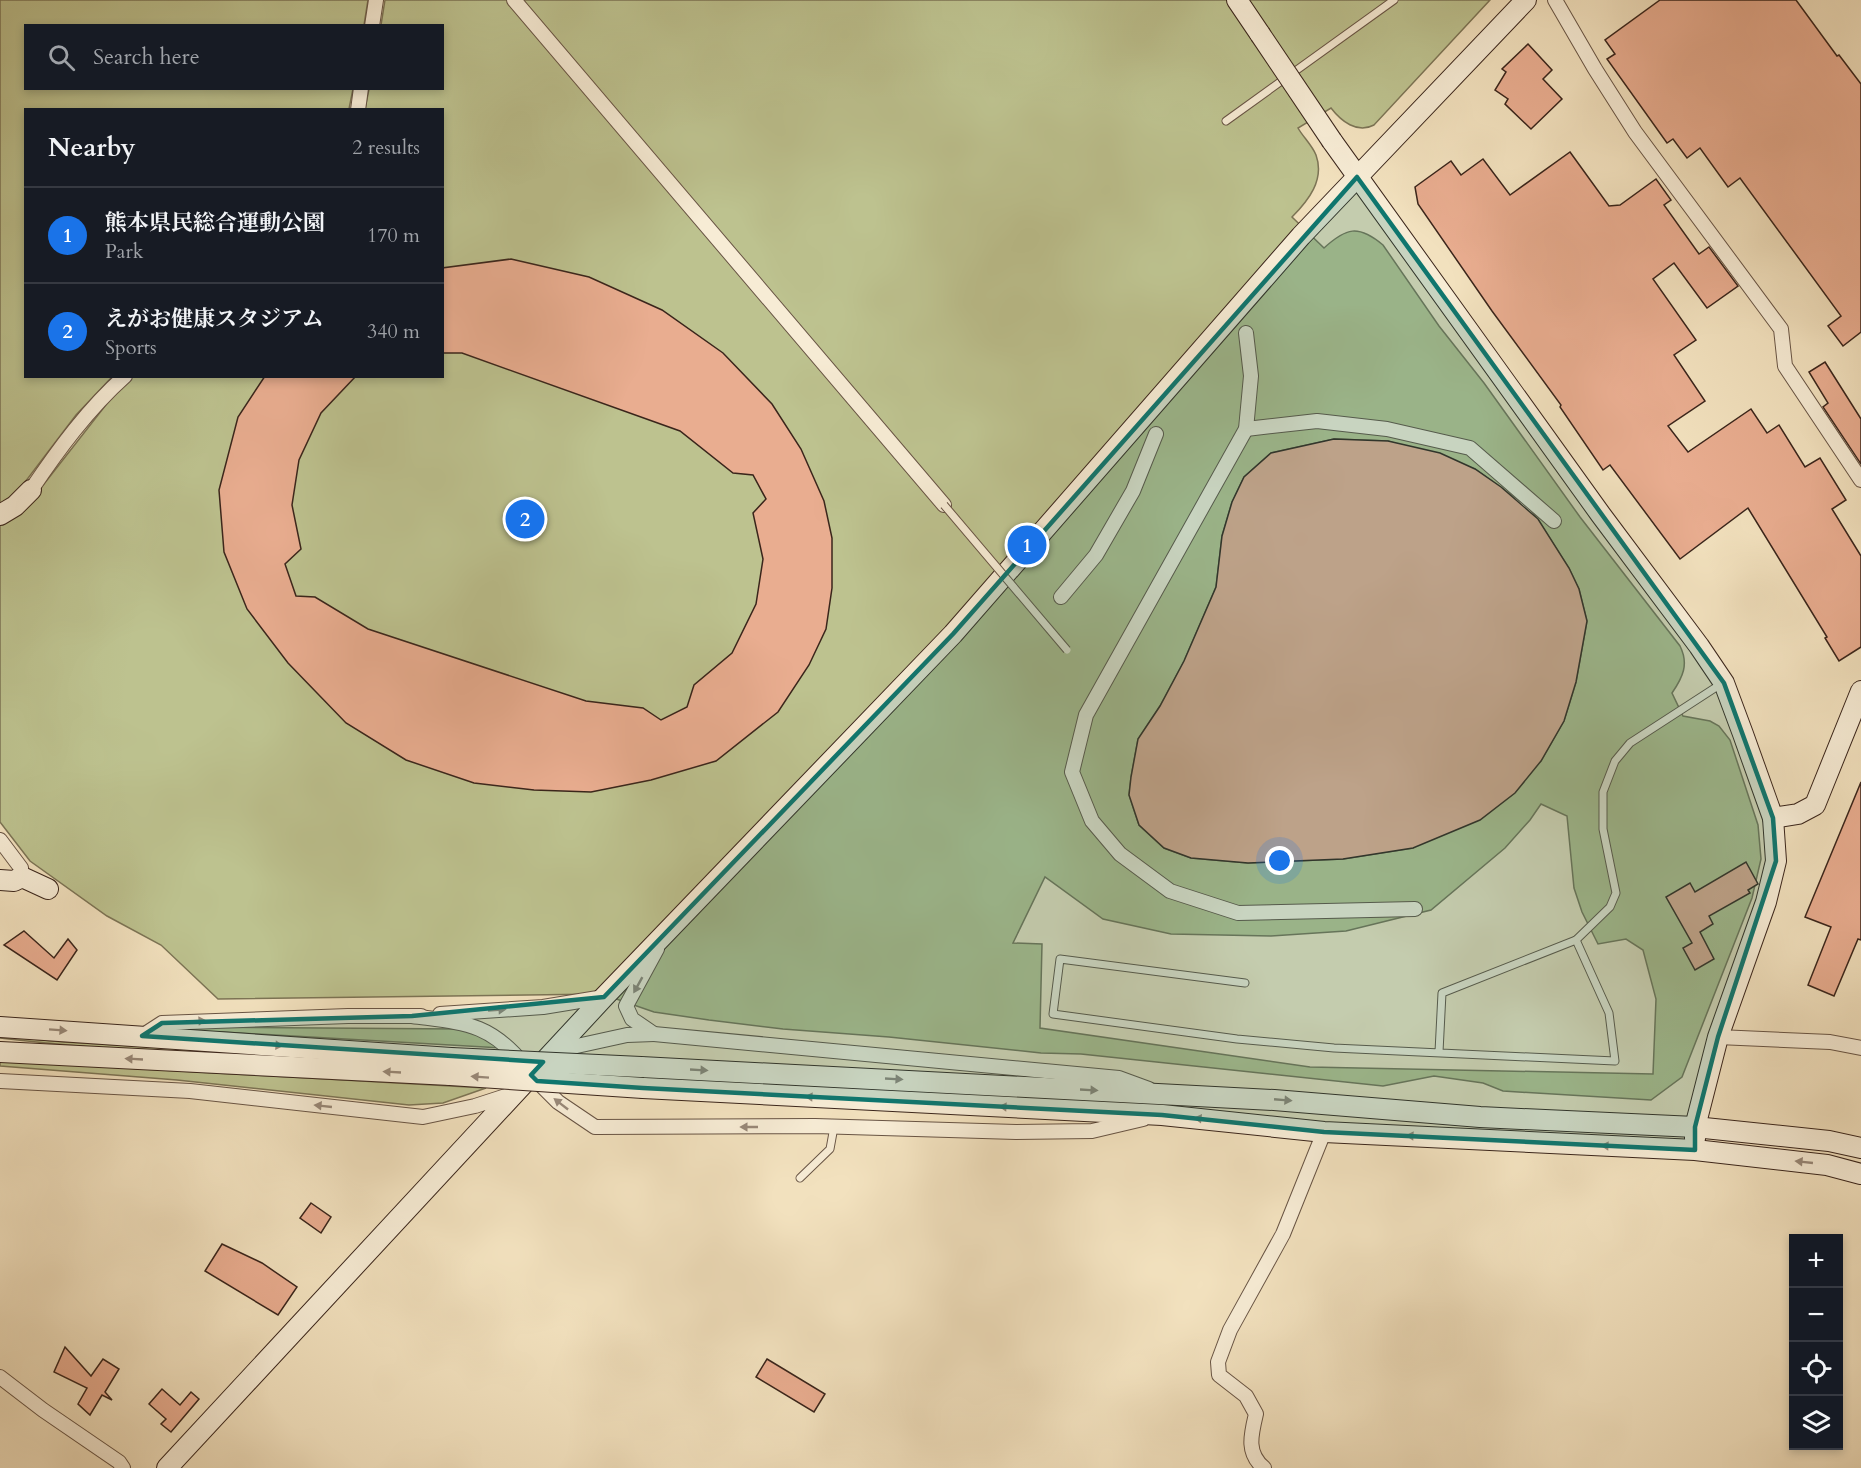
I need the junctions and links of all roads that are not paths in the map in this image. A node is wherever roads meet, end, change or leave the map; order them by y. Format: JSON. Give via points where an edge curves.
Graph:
{"nodes":[{"id":1,"x":376,"y":0,"type":"edge"},
{"id":2,"x":514,"y":0,"type":"edge"},
{"id":3,"x":1237,"y":0,"type":"edge"},
{"id":4,"x":1394,"y":0,"type":"edge"},
{"id":5,"x":1526,"y":0,"type":"edge"},
{"id":6,"x":1555,"y":0,"type":"edge"},
{"id":7,"x":372,"y":24,"type":"edge"},
{"id":8,"x":361,"y":90,"type":"edge"},
{"id":9,"x":358,"y":108,"type":"edge"},
{"id":10,"x":1226,"y":121,"type":"dead end"},
{"id":11,"x":1357,"y":177,"type":"junction"},
{"id":12,"x":1246,"y":333,"type":"dead end"},
{"id":13,"x":123,"y":378,"type":"edge"},
{"id":14,"x":1246,"y":429,"type":"junction"},
{"id":15,"x":1156,"y":434,"type":"dead end"},
{"id":16,"x":1861,"y":480,"type":"edge"},
{"id":17,"x":31,"y":490,"type":"joint"},
{"id":18,"x":944,"y":505,"type":"joint"},
{"id":19,"x":0,"y":515,"type":"edge"},
{"id":20,"x":1554,"y":521,"type":"dead end"},
{"id":21,"x":1061,"y":597,"type":"dead end"},
{"id":22,"x":1067,"y":650,"type":"dead end"},
{"id":23,"x":1724,"y":683,"type":"junction"},
{"id":24,"x":1861,"y":691,"type":"edge"},
{"id":25,"x":1773,"y":818,"type":"junction"},
{"id":26,"x":0,"y":840,"type":"edge"},
{"id":27,"x":22,"y":877,"type":"junction"},
{"id":28,"x":0,"y":880,"type":"edge"},
{"id":29,"x":48,"y":890,"type":"dead end"},
{"id":30,"x":1415,"y":909,"type":"dead end"},
{"id":31,"x":666,"y":934,"type":"junction"},
{"id":32,"x":1575,"y":940,"type":"junction"},
{"id":33,"x":1245,"y":983,"type":"dead end"},
{"id":34,"x":604,"y":997,"type":"junction"},
{"id":35,"x":412,"y":1016,"type":"junction"},
{"id":36,"x":0,"y":1027,"type":"edge"},
{"id":37,"x":654,"y":1034,"type":"junction"},
{"id":38,"x":142,"y":1036,"type":"junction"},
{"id":39,"x":1718,"y":1037,"type":"junction"},
{"id":40,"x":1861,"y":1048,"type":"edge"},
{"id":41,"x":554,"y":1051,"type":"junction"},
{"id":42,"x":0,"y":1052,"type":"edge"},
{"id":43,"x":1439,"y":1052,"type":"junction"},
{"id":44,"x":450,"y":1067,"type":"junction"},
{"id":45,"x":531,"y":1075,"type":"junction"},
{"id":46,"x":0,"y":1081,"type":"edge"},
{"id":47,"x":517,"y":1092,"type":"junction"},
{"id":48,"x":1161,"y":1094,"type":"junction"},
{"id":49,"x":1162,"y":1114,"type":"junction"},
{"id":50,"x":834,"y":1127,"type":"junction"},
{"id":51,"x":1695,"y":1127,"type":"junction"},
{"id":52,"x":1324,"y":1132,"type":"junction"},
{"id":53,"x":1861,"y":1148,"type":"edge"},
{"id":54,"x":1695,"y":1150,"type":"junction"},
{"id":55,"x":1861,"y":1174,"type":"edge"},
{"id":56,"x":800,"y":1178,"type":"dead end"},
{"id":57,"x":0,"y":1377,"type":"edge"},
{"id":58,"x":171,"y":1467,"type":"edge"},
{"id":59,"x":123,"y":1468,"type":"edge"},
{"id":60,"x":1264,"y":1468,"type":"edge"}],
"edges":[{"from":1,"to":7,"type":"street"},
{"from":2,"to":18,"type":"street"},
{"from":3,"to":11,"type":"street","bridge":true},
{"from":4,"to":10,"type":"lane"},
{"from":5,"to":11,"type":"street"},
{"from":6,"to":16,"type":"street","via":[[1635,132],[1781,329],[1785,366]]},
{"from":8,"to":9,"type":"street"},
{"from":11,"to":23,"type":"street"},
{"from":11,"to":31,"type":"street","via":[[953,634]]},
{"from":12,"to":14,"type":"street","via":[[1251,376]]},
{"from":13,"to":17,"type":"street","via":[[78,426]]},
{"from":14,"to":20,"type":"street","via":[[1317,421],[1387,429],[1470,448]]},
{"from":14,"to":30,"type":"street","via":[[1086,715],[1072,772],[1092,820],[1104,835],[1120,854],[1170,891],[1238,913]]},
{"from":15,"to":21,"type":"street","via":[[1133,491],[1096,555]]},
{"from":17,"to":19,"type":"street"},
{"from":18,"to":22,"type":"lane","bridge":true},
{"from":23,"to":25,"type":"street"},
{"from":23,"to":32,"type":"lane","via":[[1630,743],[1615,761],[1603,792],[1603,829],[1616,892],[1610,907]]},
{"from":24,"to":25,"type":"street","via":[[1815,805],[1798,814]]},
{"from":25,"to":39,"type":"street","via":[[1776,861],[1766,902]]},
{"from":26,"to":27,"type":"street","via":[[21,868]]},
{"from":27,"to":28,"type":"street"},
{"from":27,"to":29,"type":"street"},
{"from":31,"to":34,"type":"street"},
{"from":31,"to":37,"type":"street","one_way":true,"via":[[626,1006],[632,1019]]},
{"from":32,"to":43,"type":"lane","via":[[1442,993]]},
{"from":32,"to":43,"type":"lane","via":[[1609,1013],[1615,1061]]},
{"from":33,"to":43,"type":"lane","via":[[1060,959],[1053,1014],[1237,1039]]},
{"from":35,"to":34,"type":"street","one_way":true,"via":[[543,1007]]},
{"from":34,"to":41,"type":"street"},
{"from":38,"to":35,"type":"street","one_way":true,"via":[[162,1023]]},
{"from":35,"to":45,"type":"street","via":[[465,1023],[485,1030],[511,1050]]},
{"from":36,"to":38,"type":"street","one_way":true},
{"from":37,"to":41,"type":"street","via":[[627,1035]]},
{"from":37,"to":48,"type":"street","via":[[1119,1078]]},
{"from":38,"to":44,"type":"street","one_way":true},
{"from":39,"to":40,"type":"street","via":[[1830,1042]]},
{"from":39,"to":51,"type":"street"},
{"from":41,"to":45,"type":"street"},
{"from":44,"to":42,"type":"street","one_way":true},
{"from":44,"to":48,"type":"street","one_way":true,"bridge":true,"via":[[641,1067]]},
{"from":49,"to":44,"type":"street","one_way":true,"bridge":true,"via":[[643,1088]]},
{"from":45,"to":47,"type":"street"},
{"from":50,"to":45,"type":"street","one_way":true,"via":[[595,1127],[558,1102]]},
{"from":47,"to":46,"type":"street","one_way":true,"via":[[423,1117],[190,1091]]},
{"from":47,"to":58,"type":"street"},
{"from":48,"to":51,"type":"street","one_way":true,"via":[[1480,1117]]},
{"from":49,"to":50,"type":"street","via":[[1092,1131]]},
{"from":52,"to":49,"type":"street","one_way":true},
{"from":50,"to":56,"type":"lane","via":[[830,1149]]},
{"from":51,"to":53,"type":"street"},
{"from":51,"to":54,"type":"street"},
{"from":54,"to":52,"type":"street","one_way":true},
{"from":52,"to":60,"type":"street","via":[[1282,1234],[1230,1330],[1218,1362],[1219,1375],[1246,1396],[1256,1414],[1249,1440],[1255,1460]]},
{"from":55,"to":54,"type":"street","one_way":true,"via":[[1827,1165]]},
{"from":57,"to":59,"type":"street"}]}
